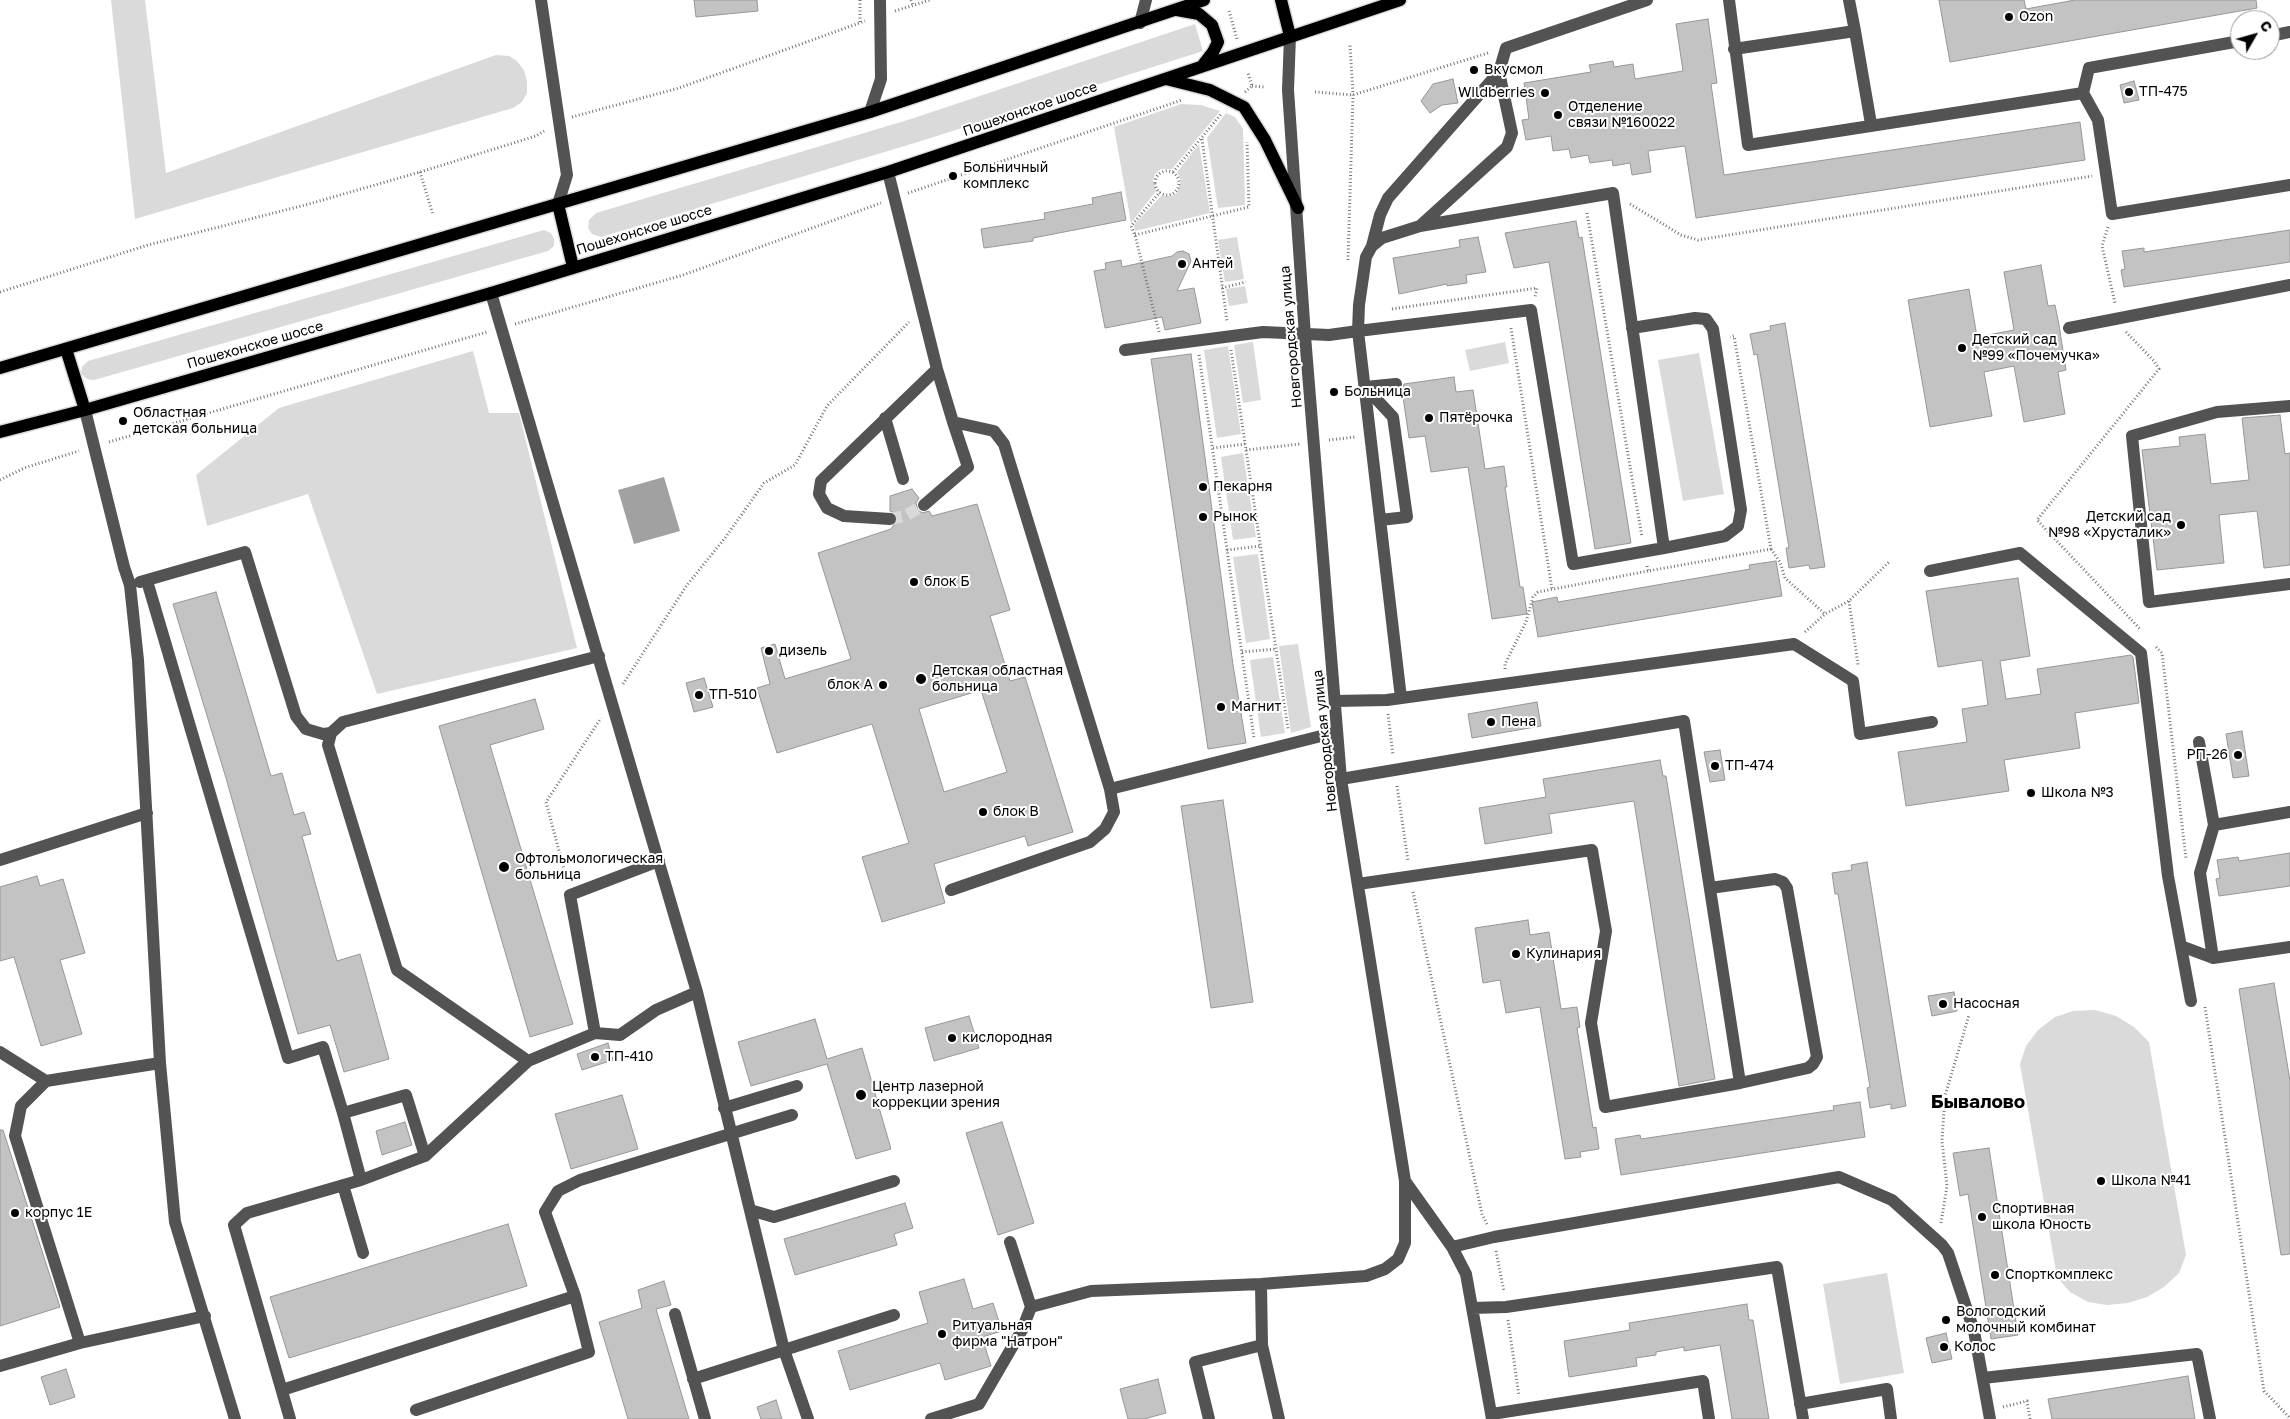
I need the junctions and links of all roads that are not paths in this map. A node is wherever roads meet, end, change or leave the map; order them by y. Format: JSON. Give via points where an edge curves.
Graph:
{"nodes":[{"id":1,"x":541,"y":0,"type":"edge"},
{"id":2,"x":880,"y":0,"type":"edge"},
{"id":3,"x":1146,"y":0,"type":"edge"},
{"id":4,"x":1204,"y":0,"type":"edge"},
{"id":5,"x":1281,"y":0,"type":"edge"},
{"id":6,"x":1376,"y":0,"type":"edge"},
{"id":7,"x":1647,"y":0,"type":"edge"},
{"id":8,"x":1729,"y":0,"type":"edge"},
{"id":9,"x":1849,"y":0,"type":"edge"},
{"id":10,"x":1398,"y":1,"type":"edge"},
{"id":11,"x":1177,"y":10,"type":"junction"},
{"id":12,"x":1140,"y":23,"type":"junction"},
{"id":13,"x":1856,"y":31,"type":"junction"},
{"id":14,"x":1290,"y":36,"type":"junction"},
{"id":15,"x":2230,"y":43,"type":"edge"},
{"id":16,"x":1734,"y":49,"type":"junction"},
{"id":17,"x":1203,"y":65,"type":"junction"},
{"id":18,"x":1499,"y":72,"type":"junction"},
{"id":19,"x":1166,"y":79,"type":"junction"},
{"id":20,"x":2083,"y":93,"type":"junction"},
{"id":21,"x":870,"y":112,"type":"junction"},
{"id":22,"x":1871,"y":124,"type":"junction"},
{"id":23,"x":888,"y":172,"type":"junction"},
{"id":24,"x":2290,"y":185,"type":"edge"},
{"id":25,"x":558,"y":204,"type":"junction"},
{"id":26,"x":1298,"y":208,"type":"junction"},
{"id":27,"x":1420,"y":226,"type":"junction"},
{"id":28,"x":1372,"y":246,"type":"junction"},
{"id":29,"x":573,"y":267,"type":"junction"},
{"id":30,"x":2290,"y":285,"type":"edge"},
{"id":31,"x":491,"y":293,"type":"junction"},
{"id":32,"x":1632,"y":328,"type":"junction"},
{"id":33,"x":2069,"y":328,"type":"dead end"},
{"id":34,"x":1358,"y":331,"type":"junction"},
{"id":35,"x":1305,"y":336,"type":"junction"},
{"id":36,"x":66,"y":349,"type":"junction"},
{"id":37,"x":1125,"y":350,"type":"dead end"},
{"id":38,"x":0,"y":368,"type":"edge"},
{"id":39,"x":937,"y":369,"type":"junction"},
{"id":40,"x":1396,"y":384,"type":"dead end"},
{"id":41,"x":1365,"y":387,"type":"junction"},
{"id":42,"x":2290,"y":406,"type":"edge"},
{"id":43,"x":85,"y":410,"type":"junction"},
{"id":44,"x":885,"y":418,"type":"junction"},
{"id":45,"x":953,"y":422,"type":"junction"},
{"id":46,"x":0,"y":432,"type":"edge"},
{"id":47,"x":903,"y":479,"type":"dead end"},
{"id":48,"x":924,"y":505,"type":"tunnel mouth"},
{"id":49,"x":890,"y":519,"type":"tunnel mouth"},
{"id":50,"x":1380,"y":520,"type":"junction"},
{"id":51,"x":1664,"y":548,"type":"junction"},
{"id":52,"x":1930,"y":571,"type":"dead end"},
{"id":53,"x":147,"y":581,"type":"junction"},
{"id":54,"x":2290,"y":584,"type":"edge"},
{"id":55,"x":130,"y":585,"type":"junction"},
{"id":56,"x":599,"y":656,"type":"junction"},
{"id":57,"x":1401,"y":698,"type":"junction"},
{"id":58,"x":1335,"y":701,"type":"junction"},
{"id":59,"x":1932,"y":722,"type":"dead end"},
{"id":60,"x":1337,"y":732,"type":"junction"},
{"id":61,"x":331,"y":733,"type":"junction"},
{"id":62,"x":2199,"y":742,"type":"dead end"},
{"id":63,"x":1341,"y":779,"type":"junction"},
{"id":64,"x":1110,"y":789,"type":"junction"},
{"id":65,"x":2290,"y":812,"type":"edge"},
{"id":66,"x":147,"y":813,"type":"junction"},
{"id":67,"x":2214,"y":825,"type":"junction"},
{"id":68,"x":0,"y":860,"type":"edge"},
{"id":69,"x":659,"y":861,"type":"junction"},
{"id":70,"x":1358,"y":884,"type":"junction"},
{"id":71,"x":1710,"y":888,"type":"junction"},
{"id":72,"x":951,"y":890,"type":"dead end"},
{"id":73,"x":2181,"y":946,"type":"junction"},
{"id":74,"x":2290,"y":947,"type":"edge"},
{"id":75,"x":2213,"y":958,"type":"junction"},
{"id":76,"x":697,"y":992,"type":"junction"},
{"id":77,"x":2191,"y":1001,"type":"dead end"},
{"id":78,"x":595,"y":1032,"type":"junction"},
{"id":79,"x":0,"y":1052,"type":"edge"},
{"id":80,"x":528,"y":1061,"type":"junction"},
{"id":81,"x":160,"y":1063,"type":"junction"},
{"id":82,"x":46,"y":1081,"type":"junction"},
{"id":83,"x":1740,"y":1083,"type":"junction"},
{"id":84,"x":797,"y":1086,"type":"dead end"},
{"id":85,"x":724,"y":1108,"type":"junction"},
{"id":86,"x":343,"y":1113,"type":"junction"},
{"id":87,"x":792,"y":1115,"type":"dead end"},
{"id":88,"x":731,"y":1133,"type":"junction"},
{"id":89,"x":425,"y":1156,"type":"junction"},
{"id":90,"x":361,"y":1180,"type":"junction"},
{"id":91,"x":894,"y":1181,"type":"dead end"},
{"id":92,"x":1405,"y":1181,"type":"junction"},
{"id":93,"x":343,"y":1185,"type":"junction"},
{"id":94,"x":750,"y":1210,"type":"junction"},
{"id":95,"x":1010,"y":1242,"type":"dead end"},
{"id":96,"x":1452,"y":1247,"type":"junction"},
{"id":97,"x":363,"y":1253,"type":"dead end"},
{"id":98,"x":1261,"y":1284,"type":"junction"},
{"id":99,"x":574,"y":1296,"type":"junction"},
{"id":100,"x":1031,"y":1307,"type":"junction"},
{"id":101,"x":1472,"y":1308,"type":"junction"},
{"id":102,"x":675,"y":1314,"type":"dead end"},
{"id":103,"x":894,"y":1315,"type":"dead end"},
{"id":104,"x":205,"y":1316,"type":"junction"},
{"id":105,"x":80,"y":1344,"type":"junction"},
{"id":106,"x":1262,"y":1345,"type":"junction"},
{"id":107,"x":784,"y":1350,"type":"junction"},
{"id":108,"x":0,"y":1366,"type":"edge"},
{"id":109,"x":1983,"y":1378,"type":"junction"},
{"id":110,"x":693,"y":1379,"type":"junction"},
{"id":111,"x":282,"y":1390,"type":"junction"},
{"id":112,"x":1800,"y":1404,"type":"junction"},
{"id":113,"x":416,"y":1410,"type":"dead end"},
{"id":114,"x":1989,"y":1415,"type":"edge"},
{"id":115,"x":1492,"y":1417,"type":"edge"},
{"id":116,"x":235,"y":1419,"type":"edge"},
{"id":117,"x":290,"y":1419,"type":"edge"},
{"id":118,"x":705,"y":1419,"type":"edge"},
{"id":119,"x":808,"y":1419,"type":"edge"},
{"id":120,"x":930,"y":1419,"type":"edge"},
{"id":121,"x":1209,"y":1419,"type":"edge"},
{"id":122,"x":1279,"y":1419,"type":"edge"},
{"id":123,"x":1709,"y":1419,"type":"edge"},
{"id":124,"x":1803,"y":1419,"type":"edge"},
{"id":125,"x":1891,"y":1419,"type":"edge"},
{"id":126,"x":2210,"y":1419,"type":"edge"}],
"edges":[{"from":1,"to":25,"type":"street","via":[[567,175]]},
{"from":2,"to":21,"type":"street","via":[[881,79]]},
{"from":3,"to":12,"type":"street"},
{"from":4,"to":11,"type":"main road"},
{"from":5,"to":14,"type":"main road"},
{"from":6,"to":10,"type":"main road"},
{"from":7,"to":18,"type":"street","via":[[1506,48]]},
{"from":8,"to":16,"type":"street"},
{"from":9,"to":13,"type":"street"},
{"from":10,"to":14,"type":"main road","name":"Пошехонское шоссе"},
{"from":11,"to":12,"type":"main road"},
{"from":11,"to":17,"type":"main road","via":[[1200,14],[1212,25],[1218,42]]},
{"from":12,"to":21,"type":"main road"},
{"from":13,"to":16,"type":"street"},
{"from":13,"to":22,"type":"street"},
{"from":14,"to":17,"type":"main road","name":"Пошехонское шоссе"},
{"from":14,"to":26,"type":"street","name":"Новгородская улица","via":[[1288,90]]},
{"from":15,"to":20,"type":"street","via":[[2089,68]]},
{"from":16,"to":22,"type":"street","via":[[1748,145]]},
{"from":17,"to":19,"type":"main road","name":"Пошехонское шоссе"},
{"from":18,"to":27,"type":"street","via":[[1512,133],[1508,146]]},
{"from":18,"to":28,"type":"street","via":[[1388,198]]},
{"from":19,"to":23,"type":"main road","name":"Пошехонское шоссе"},
{"from":19,"to":26,"type":"main road","via":[[1210,90],[1244,107],[1265,140]]},
{"from":20,"to":22,"type":"street"},
{"from":20,"to":24,"type":"street","via":[[2098,120],[2112,214]]},
{"from":21,"to":25,"type":"main road"},
{"from":23,"to":29,"type":"main road","name":"Пошехонское шоссе"},
{"from":23,"to":39,"type":"street"},
{"from":25,"to":29,"type":"main road"},
{"from":25,"to":36,"type":"main road"},
{"from":26,"to":35,"type":"street","name":"Новгородская улица"},
{"from":27,"to":28,"type":"street","via":[[1382,238]]},
{"from":27,"to":32,"type":"street","via":[[1613,193]]},
{"from":28,"to":34,"type":"street","via":[[1366,257]]},
{"from":29,"to":31,"type":"main road","name":"Пошехонское шоссе"},
{"from":30,"to":33,"type":"street"},
{"from":31,"to":43,"type":"main road","name":"Пошехонское шоссе"},
{"from":31,"to":56,"type":"street"},
{"from":32,"to":51,"type":"street"},
{"from":32,"to":51,"type":"street","via":[[1695,318],[1706,319],[1713,329],[1741,510],[1738,526],[1724,536]]},
{"from":34,"to":35,"type":"street"},
{"from":34,"to":41,"type":"street"},
{"from":34,"to":51,"type":"street","via":[[1531,310],[1573,564]]},
{"from":35,"to":37,"type":"street","via":[[1263,332]]},
{"from":35,"to":58,"type":"street","name":"Новгородская улица"},
{"from":36,"to":38,"type":"main road"},
{"from":36,"to":43,"type":"main road"},
{"from":39,"to":44,"type":"street"},
{"from":39,"to":45,"type":"street"},
{"from":40,"to":41,"type":"street"},
{"from":41,"to":50,"type":"street"},
{"from":41,"to":50,"type":"street","via":[[1393,418],[1407,516]]},
{"from":42,"to":54,"type":"street","via":[[2217,412],[2132,436],[2149,602]]},
{"from":43,"to":46,"type":"main road","name":"Пошехонское шоссе"},
{"from":43,"to":55,"type":"street"},
{"from":44,"to":47,"type":"street"},
{"from":44,"to":49,"type":"street","via":[[821,481],[819,494],[827,508],[844,516]]},
{"from":45,"to":48,"type":"street","via":[[968,467]]},
{"from":45,"to":64,"type":"street","via":[[994,431],[1004,444]]},
{"from":50,"to":57,"type":"street"},
{"from":52,"to":73,"type":"street","via":[[2020,553],[2141,653],[2168,876]]},
{"from":53,"to":55,"type":"street"},
{"from":53,"to":61,"type":"street","via":[[245,552],[296,716],[306,729]]},
{"from":53,"to":86,"type":"street","via":[[288,1058],[323,1047]]},
{"from":55,"to":66,"type":"street"},
{"from":56,"to":61,"type":"street","via":[[342,722]]},
{"from":56,"to":69,"type":"street"},
{"from":57,"to":58,"type":"street"},
{"from":57,"to":59,"type":"street","via":[[1794,644],[1853,681],[1860,734]]},
{"from":58,"to":60,"type":"street","name":"Новгородская улица"},
{"from":60,"to":63,"type":"street","name":"Новгородская улица"},
{"from":60,"to":64,"type":"street"},
{"from":61,"to":80,"type":"street","via":[[328,745],[397,970]]},
{"from":62,"to":67,"type":"street"},
{"from":63,"to":70,"type":"street","name":"Новгородская улица"},
{"from":63,"to":71,"type":"street","via":[[1684,721]]},
{"from":64,"to":72,"type":"street","via":[[1114,812],[1105,829],[1090,842]]},
{"from":65,"to":67,"type":"street"},
{"from":66,"to":68,"type":"street"},
{"from":66,"to":81,"type":"street"},
{"from":67,"to":75,"type":"street","via":[[2200,873]]},
{"from":69,"to":76,"type":"street"},
{"from":69,"to":78,"type":"street","via":[[570,895]]},
{"from":70,"to":83,"type":"street","via":[[1592,850],[1606,931],[1591,1023],[1605,1107]]},
{"from":70,"to":92,"type":"street","name":"Новгородская улица"},
{"from":71,"to":83,"type":"street"},
{"from":71,"to":83,"type":"street","via":[[1775,879],[1788,888],[1816,1057],[1808,1068]]},
{"from":73,"to":75,"type":"street"},
{"from":73,"to":77,"type":"street"},
{"from":74,"to":75,"type":"street"},
{"from":76,"to":78,"type":"street","via":[[656,1010],[620,1035]]},
{"from":76,"to":85,"type":"street"},
{"from":78,"to":80,"type":"street"},
{"from":79,"to":82,"type":"street"},
{"from":80,"to":89,"type":"street"},
{"from":81,"to":82,"type":"street"},
{"from":81,"to":104,"type":"street","via":[[176,1222]]},
{"from":82,"to":105,"type":"street","via":[[21,1106],[15,1136]]},
{"from":84,"to":85,"type":"street"},
{"from":85,"to":88,"type":"street"},
{"from":86,"to":89,"type":"street","via":[[406,1095]]},
{"from":86,"to":90,"type":"street"},
{"from":87,"to":88,"type":"street"},
{"from":88,"to":94,"type":"street"},
{"from":88,"to":99,"type":"street","via":[[580,1180],[558,1191],[545,1212]]},
{"from":89,"to":90,"type":"street"},
{"from":90,"to":93,"type":"street"},
{"from":91,"to":94,"type":"street","via":[[774,1217]]},
{"from":92,"to":96,"type":"street","name":"Новгородская улица"},
{"from":92,"to":98,"type":"street","via":[[1405,1243],[1398,1259],[1386,1269],[1366,1276]]},
{"from":93,"to":97,"type":"street"},
{"from":93,"to":111,"type":"street","via":[[247,1213],[234,1225]]},
{"from":94,"to":107,"type":"street"},
{"from":95,"to":100,"type":"street"},
{"from":96,"to":101,"type":"street","name":"Новгородская улица","via":[[1466,1274]]},
{"from":96,"to":109,"type":"street","via":[[1494,1236],[1839,1176],[1892,1200],[1948,1253],[1974,1331]]},
{"from":98,"to":100,"type":"street","via":[[1091,1291]]},
{"from":98,"to":106,"type":"street"},
{"from":99,"to":111,"type":"street"},
{"from":99,"to":113,"type":"street","via":[[589,1352]]},
{"from":100,"to":120,"type":"street","via":[[1022,1330],[978,1404]]},
{"from":101,"to":112,"type":"street","via":[[1506,1307],[1777,1267]]},
{"from":101,"to":115,"type":"street","name":"Новгородская улица"},
{"from":102,"to":110,"type":"street"},
{"from":103,"to":107,"type":"street"},
{"from":104,"to":105,"type":"street"},
{"from":104,"to":116,"type":"street"},
{"from":105,"to":108,"type":"street"},
{"from":106,"to":121,"type":"street","via":[[1195,1362]]},
{"from":106,"to":122,"type":"street"},
{"from":107,"to":110,"type":"street"},
{"from":107,"to":119,"type":"street"},
{"from":109,"to":114,"type":"street"},
{"from":109,"to":126,"type":"street","via":[[2197,1354]]},
{"from":110,"to":118,"type":"street"},
{"from":111,"to":117,"type":"street"},
{"from":112,"to":124,"type":"street"},
{"from":112,"to":125,"type":"street","via":[[1887,1389]]},
{"from":115,"to":123,"type":"street","via":[[1703,1381]]}]}
